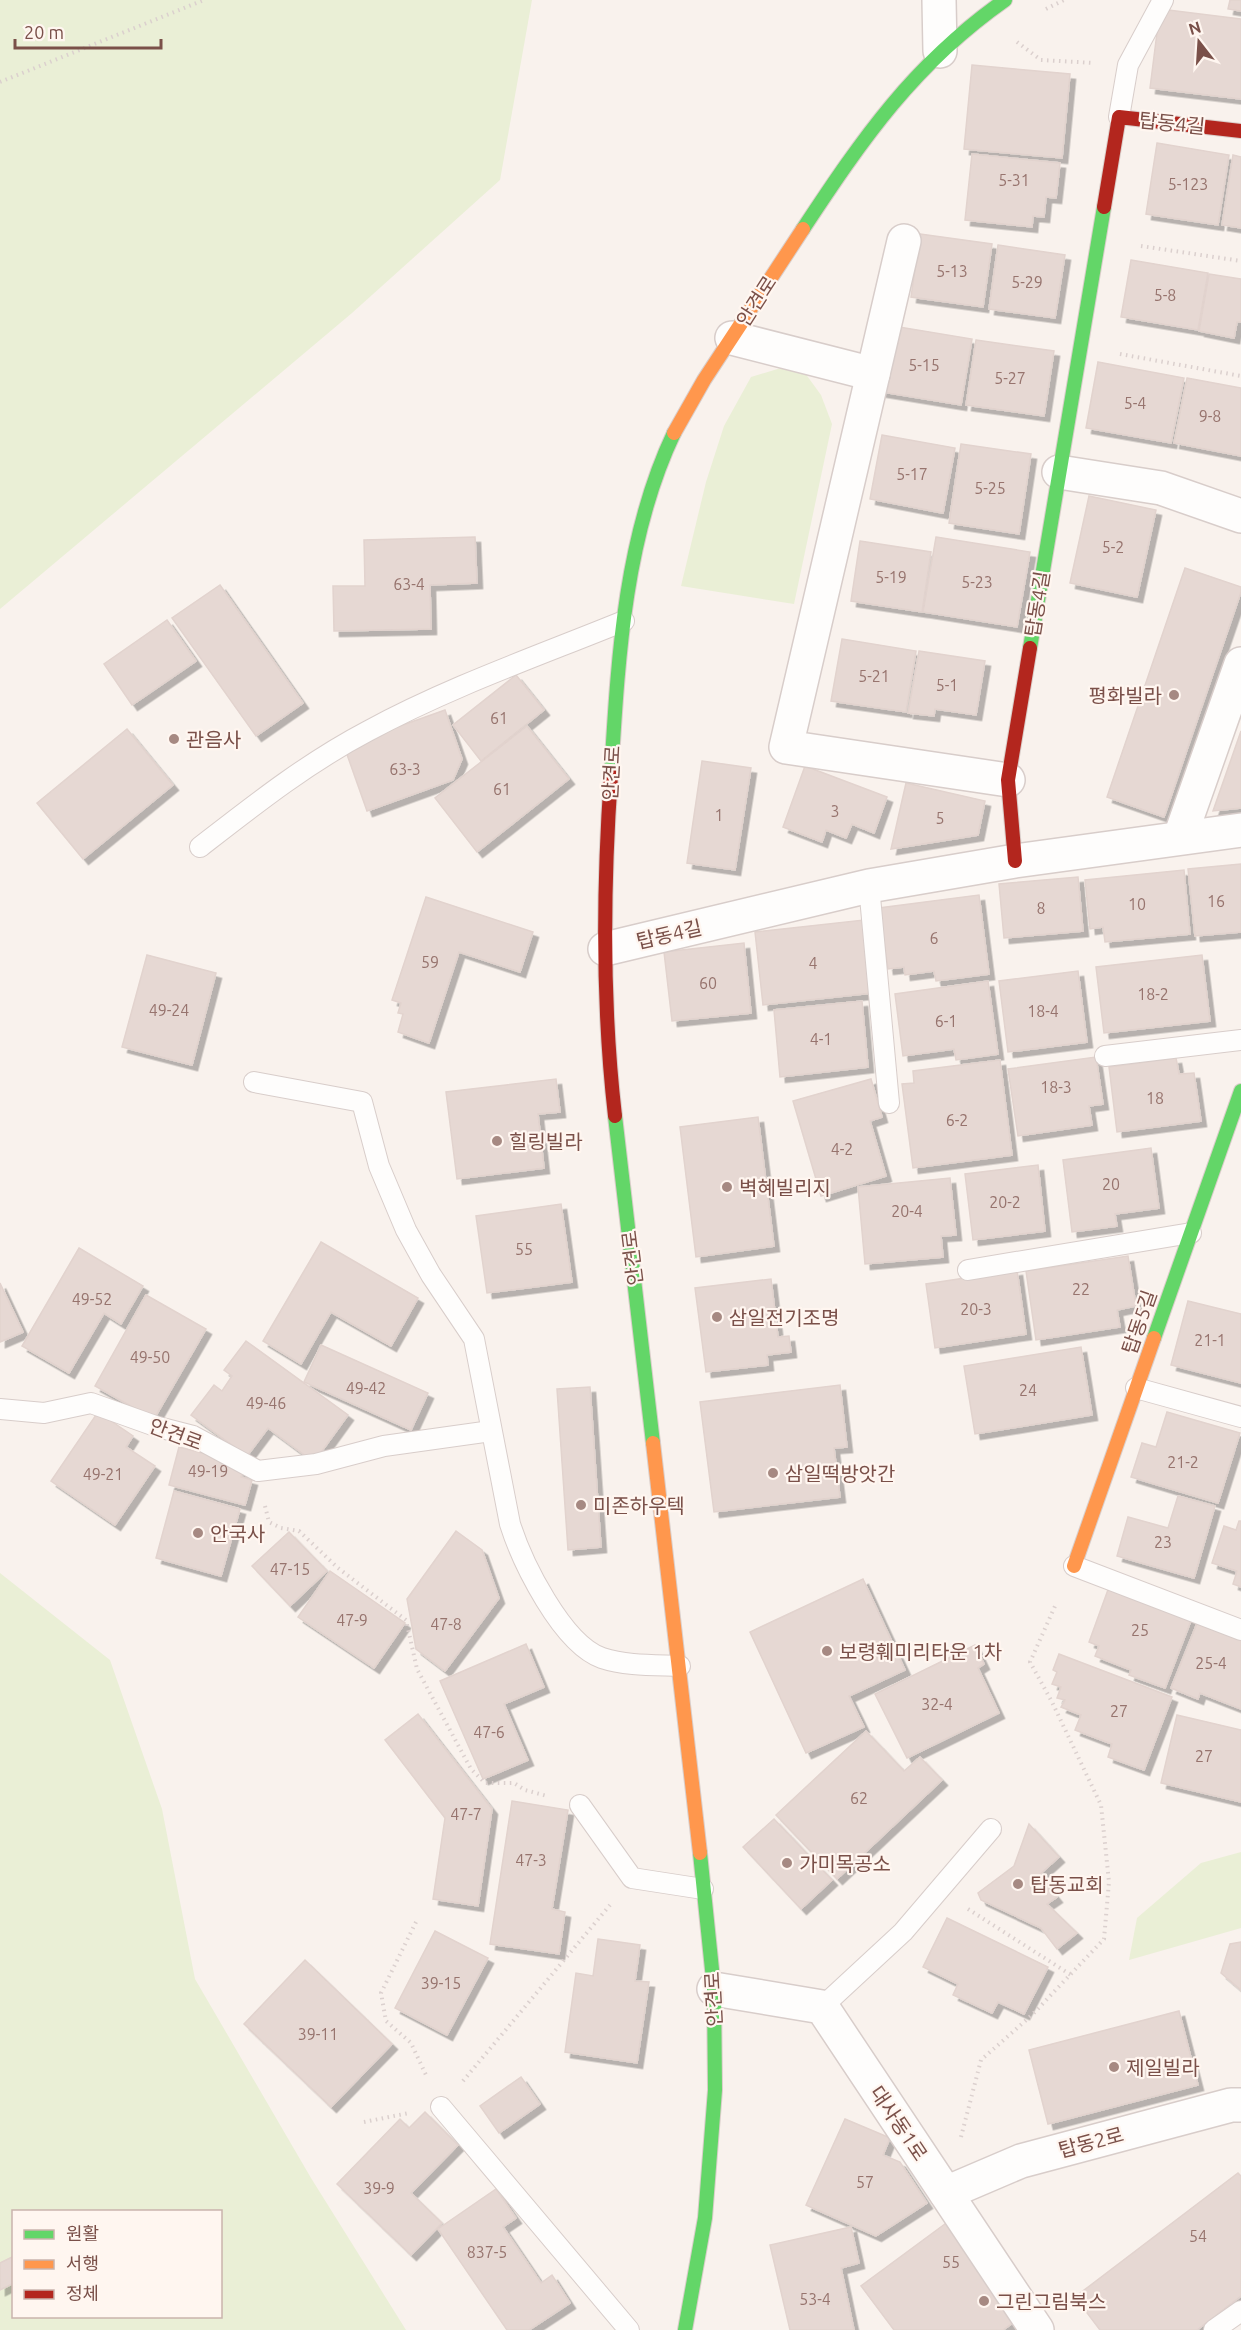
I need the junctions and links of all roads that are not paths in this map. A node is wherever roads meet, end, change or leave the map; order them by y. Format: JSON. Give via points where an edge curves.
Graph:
{"nodes":[{"id":1,"x":939,"y":0,"type":"edge"},
{"id":2,"x":1005,"y":0,"type":"edge"},
{"id":3,"x":1163,"y":0,"type":"edge"},
{"id":4,"x":940,"y":51,"type":"junction"},
{"id":5,"x":1119,"y":117,"type":"junction"},
{"id":6,"x":1241,"y":131,"type":"edge"},
{"id":7,"x":904,"y":241,"type":"dead end"},
{"id":8,"x":732,"y":338,"type":"junction"},
{"id":9,"x":873,"y":374,"type":"junction"},
{"id":10,"x":1059,"y":472,"type":"junction"},
{"id":11,"x":1241,"y":516,"type":"edge"},
{"id":12,"x":624,"y":621,"type":"junction"},
{"id":13,"x":1241,"y":664,"type":"edge"},
{"id":14,"x":1008,"y":780,"type":"junction"},
{"id":15,"x":1241,"y":830,"type":"edge"},
{"id":16,"x":1180,"y":837,"type":"junction"},
{"id":17,"x":200,"y":847,"type":"dead end"},
{"id":18,"x":1015,"y":861,"type":"junction"},
{"id":19,"x":869,"y":886,"type":"junction"},
{"id":20,"x":605,"y":949,"type":"junction"},
{"id":21,"x":1241,"y":1040,"type":"edge"},
{"id":22,"x":1106,"y":1056,"type":"dead end"},
{"id":23,"x":254,"y":1082,"type":"dead end"},
{"id":24,"x":1241,"y":1090,"type":"edge"},
{"id":25,"x":890,"y":1103,"type":"dead end"},
{"id":26,"x":1191,"y":1233,"type":"junction"},
{"id":27,"x":968,"y":1270,"type":"dead end"},
{"id":28,"x":1136,"y":1388,"type":"junction"},
{"id":29,"x":0,"y":1409,"type":"edge"},
{"id":30,"x":1241,"y":1417,"type":"edge"},
{"id":31,"x":491,"y":1431,"type":"junction"},
{"id":32,"x":1074,"y":1566,"type":"joint"},
{"id":33,"x":1241,"y":1630,"type":"edge"},
{"id":34,"x":680,"y":1666,"type":"junction"},
{"id":35,"x":580,"y":1805,"type":"road end"},
{"id":36,"x":991,"y":1829,"type":"dead end"},
{"id":37,"x":703,"y":1889,"type":"junction"},
{"id":38,"x":714,"y":1989,"type":"junction"},
{"id":39,"x":822,"y":2007,"type":"junction"},
{"id":40,"x":1241,"y":2105,"type":"edge"},
{"id":41,"x":441,"y":2106,"type":"road end"},
{"id":42,"x":946,"y":2193,"type":"junction"},
{"id":43,"x":1241,"y":2311,"type":"edge"},
{"id":44,"x":629,"y":2330,"type":"edge"},
{"id":45,"x":684,"y":2330,"type":"edge"},
{"id":46,"x":1037,"y":2330,"type":"edge"},
{"id":47,"x":1214,"y":2330,"type":"edge"}],
"edges":[{"from":1,"to":4,"type":"street"},
{"from":2,"to":4,"type":"street","name":"안견로","via":[[981,15]]},
{"from":3,"to":5,"type":"lane","via":[[1128,65]]},
{"from":4,"to":8,"type":"street","name":"안견로","via":[[853,154]]},
{"from":5,"to":6,"type":"street","name":"탑동4길"},
{"from":5,"to":10,"type":"street","name":"탑동4길"},
{"from":7,"to":9,"type":"street"},
{"from":8,"to":9,"type":"street"},
{"from":8,"to":12,"type":"street","name":"안견로","via":[[699,387],[667,450],[642,525],[629,577]]},
{"from":9,"to":14,"type":"street","via":[[786,747]]},
{"from":10,"to":11,"type":"street","via":[[1161,488]]},
{"from":10,"to":14,"type":"street","name":"탑동4길"},
{"from":12,"to":17,"type":"lane","via":[[434,699],[370,730],[273,790]]},
{"from":12,"to":20,"type":"street","name":"안견로","via":[[610,784]]},
{"from":13,"to":16,"type":"street"},
{"from":14,"to":18,"type":"street","name":"탑동4길"},
{"from":15,"to":16,"type":"street","name":"탑동4길"},
{"from":16,"to":18,"type":"street","name":"탑동4길"},
{"from":18,"to":19,"type":"street","name":"탑동4길"},
{"from":19,"to":20,"type":"street","name":"탑동4길"},
{"from":19,"to":25,"type":"lane"},
{"from":20,"to":34,"type":"street","name":"안견로","via":[[614,1107]]},
{"from":21,"to":22,"type":"lane"},
{"from":23,"to":31,"type":"lane","via":[[362,1102],[379,1166],[406,1230],[474,1339]]},
{"from":24,"to":26,"type":"street","name":"탑동5길"},
{"from":26,"to":27,"type":"lane"},
{"from":26,"to":28,"type":"street","name":"탑동5길"},
{"from":28,"to":30,"type":"lane"},
{"from":28,"to":32,"type":"street","name":"탑동5길"},
{"from":29,"to":31,"type":"lane","name":"안견로","via":[[44,1413],[91,1403],[193,1436],[258,1471],[316,1464],[384,1446]]},
{"from":31,"to":34,"type":"lane","via":[[516,1542],[573,1640],[592,1654],[617,1662]]},
{"from":32,"to":33,"type":"lane"},
{"from":34,"to":37,"type":"street","name":"안견로"},
{"from":35,"to":37,"type":"lane","via":[[632,1878]]},
{"from":36,"to":39,"type":"lane","via":[[903,1932]]},
{"from":37,"to":38,"type":"street","name":"안견로"},
{"from":38,"to":39,"type":"street"},
{"from":38,"to":45,"type":"street","name":"안견로","via":[[715,2090],[705,2218]]},
{"from":39,"to":42,"type":"street","name":"대사동1로"},
{"from":40,"to":42,"type":"street","name":"탑동2로","via":[[1021,2161]]},
{"from":41,"to":44,"type":"lane"},
{"from":42,"to":46,"type":"street","name":"대사동1로"},
{"from":43,"to":47,"type":"lane"}]}
